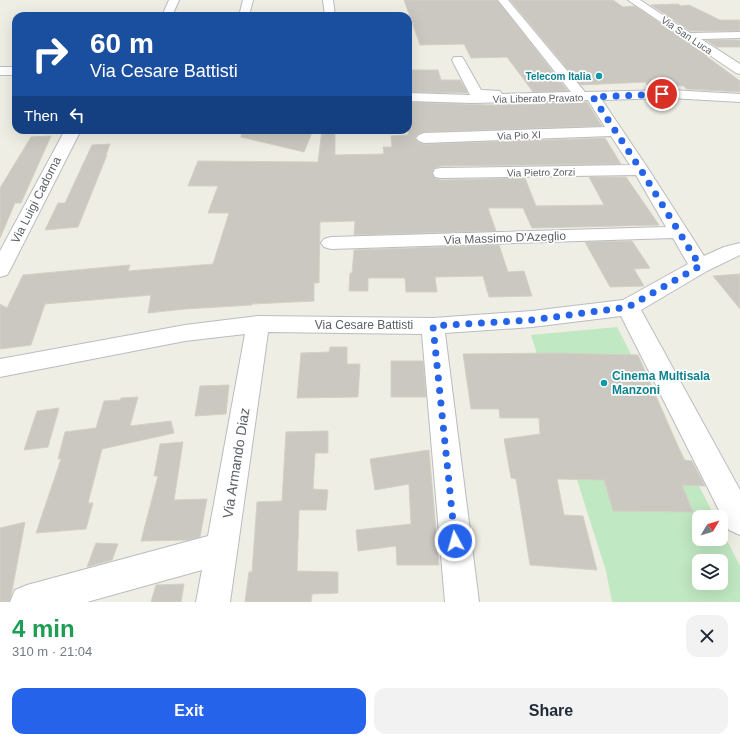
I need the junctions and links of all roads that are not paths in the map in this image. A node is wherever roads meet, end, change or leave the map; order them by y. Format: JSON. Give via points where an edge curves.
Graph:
{"nodes":[{"id":1,"x":174,"y":0,"type":"edge"},
{"id":2,"x":248,"y":0,"type":"edge"},
{"id":3,"x":328,"y":0,"type":"edge"},
{"id":4,"x":503,"y":0,"type":"edge"},
{"id":5,"x":634,"y":0,"type":"edge"},
{"id":6,"x":169,"y":12,"type":"edge"},
{"id":7,"x":245,"y":12,"type":"edge"},
{"id":8,"x":330,"y":12,"type":"edge"},
{"id":9,"x":740,"y":35,"type":"edge"},
{"id":10,"x":688,"y":36,"type":"junction"},
{"id":11,"x":458,"y":60,"type":"dead end"},
{"id":12,"x":740,"y":70,"type":"edge"},
{"id":13,"x":0,"y":71,"type":"edge"},
{"id":14,"x":12,"y":71,"type":"edge"},
{"id":15,"x":585,"y":95,"type":"junction"},
{"id":16,"x":412,"y":97,"type":"edge"},
{"id":17,"x":740,"y":98,"type":"edge"},
{"id":18,"x":615,"y":131,"type":"junction"},
{"id":19,"x":71,"y":134,"type":"edge"},
{"id":20,"x":424,"y":138,"type":"dead end"},
{"id":21,"x":641,"y":170,"type":"junction"},
{"id":22,"x":442,"y":173,"type":"dead end"},
{"id":23,"x":679,"y":232,"type":"junction"},
{"id":24,"x":331,"y":243,"type":"dead end"},
{"id":25,"x":740,"y":249,"type":"edge"},
{"id":26,"x":700,"y":266,"type":"junction"},
{"id":27,"x":0,"y":270,"type":"edge"},
{"id":28,"x":628,"y":307,"type":"junction"},
{"id":29,"x":258,"y":324,"type":"junction"},
{"id":30,"x":433,"y":326,"type":"junction"},
{"id":31,"x":0,"y":368,"type":"edge"},
{"id":32,"x":740,"y":520,"type":"edge"},
{"id":33,"x":222,"y":548,"type":"junction"},
{"id":34,"x":27,"y":602,"type":"edge"},
{"id":35,"x":214,"y":602,"type":"edge"},
{"id":36,"x":462,"y":602,"type":"edge"}],
"edges":[{"from":1,"to":6,"type":"street"},
{"from":2,"to":7,"type":"street"},
{"from":3,"to":8,"type":"street"},
{"from":4,"to":15,"type":"street"},
{"from":5,"to":10,"type":"street","name":"Via San Luca"},
{"from":9,"to":10,"type":"street"},
{"from":10,"to":12,"type":"street","name":"Via San Luca"},
{"from":11,"to":15,"type":"street","via":[[476,94]]},
{"from":13,"to":14,"type":"street"},
{"from":15,"to":16,"type":"street","name":"Via Liberato Pravato","via":[[472,99]]},
{"from":15,"to":17,"type":"street","name":"Via Liberato Pravato","via":[[670,94]]},
{"from":15,"to":18,"type":"street"},
{"from":18,"to":20,"type":"street","name":"Via Pio XI"},
{"from":18,"to":21,"type":"street"},
{"from":19,"to":27,"type":"street","name":"Via Luigi Cadorna"},
{"from":21,"to":22,"type":"street","name":"Via Pietro Zorzi"},
{"from":21,"to":23,"type":"street"},
{"from":23,"to":24,"type":"street","name":"Via Massimo D'Azeglio"},
{"from":23,"to":26,"type":"street"},
{"from":25,"to":26,"type":"street","name":"Via Cesare Battisti"},
{"from":26,"to":28,"type":"street","name":"Via Cesare Battisti"},
{"from":28,"to":30,"type":"street","name":"Via Cesare Battisti","via":[[532,320]]},
{"from":28,"to":32,"type":"street"},
{"from":29,"to":30,"type":"street","name":"Via Cesare Battisti"},
{"from":29,"to":31,"type":"street","name":"Via Cesare Battisti","via":[[185,333]]},
{"from":29,"to":33,"type":"street","name":"Via Armando Diaz"},
{"from":30,"to":36,"type":"street"},
{"from":33,"to":34,"type":"street"},
{"from":33,"to":35,"type":"street","name":"Via Armando Diaz"}]}
